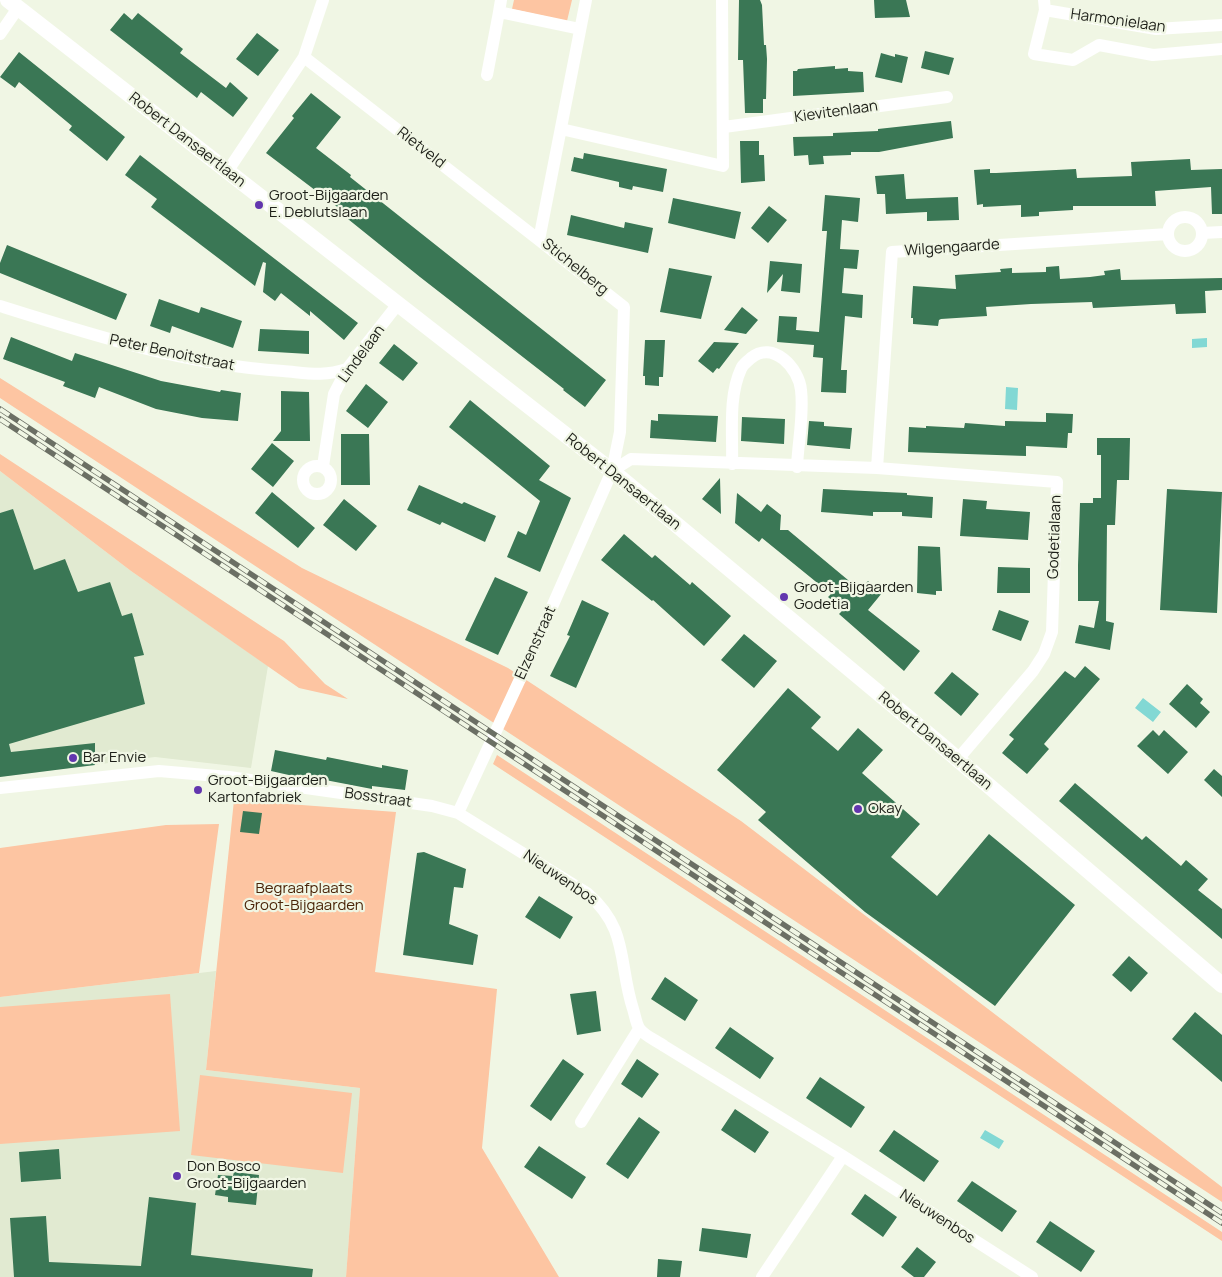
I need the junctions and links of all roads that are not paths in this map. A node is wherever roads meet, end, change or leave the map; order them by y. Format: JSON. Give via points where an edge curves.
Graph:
{"nodes":[{"id":1,"x":323,"y":0,"type":"edge"},
{"id":2,"x":586,"y":0,"type":"edge"},
{"id":3,"x":722,"y":0,"type":"edge"},
{"id":4,"x":13,"y":4,"type":"edge"},
{"id":5,"x":1044,"y":5,"type":"edge"},
{"id":6,"x":500,"y":6,"type":"edge"},
{"id":7,"x":1222,"y":25,"type":"edge"},
{"id":8,"x":580,"y":29,"type":"junction"},
{"id":9,"x":0,"y":34,"type":"edge"},
{"id":10,"x":1222,"y":49,"type":"edge"},
{"id":11,"x":304,"y":57,"type":"junction"},
{"id":12,"x":487,"y":75,"type":"dead end"},
{"id":13,"x":947,"y":97,"type":"dead end"},
{"id":14,"x":724,"y":127,"type":"junction"},
{"id":15,"x":561,"y":129,"type":"junction"},
{"id":16,"x":228,"y":172,"type":"junction"},
{"id":17,"x":1222,"y":232,"type":"edge"},
{"id":18,"x":1202,"y":233,"type":"junction"},
{"id":19,"x":1168,"y":234,"type":"junction"},
{"id":20,"x":539,"y":240,"type":"junction"},
{"id":21,"x":398,"y":304,"type":"junction"},
{"id":22,"x":0,"y":306,"type":"edge"},
{"id":23,"x":347,"y":369,"type":"junction"},
{"id":24,"x":732,"y":464,"type":"junction"},
{"id":25,"x":323,"y":466,"type":"dead end"},
{"id":26,"x":797,"y":467,"type":"junction"},
{"id":27,"x":877,"y":468,"type":"junction"},
{"id":28,"x":612,"y":471,"type":"junction"},
{"id":29,"x":958,"y":759,"type":"junction"},
{"id":30,"x":0,"y":788,"type":"edge"},
{"id":31,"x":458,"y":813,"type":"junction"},
{"id":32,"x":1222,"y":985,"type":"edge"},
{"id":33,"x":639,"y":1029,"type":"junction"},
{"id":34,"x":580,"y":1122,"type":"dead end"},
{"id":35,"x":843,"y":1156,"type":"junction"},
{"id":36,"x":762,"y":1277,"type":"edge"},
{"id":37,"x":1032,"y":1277,"type":"edge"}],
"edges":[{"from":1,"to":11,"type":"street"},
{"from":2,"to":8,"type":"street","name":"Stichelberg"},
{"from":3,"to":14,"type":"street"},
{"from":4,"to":9,"type":"street"},
{"from":4,"to":16,"type":"street","name":"Robert Dansaertlaan"},
{"from":5,"to":7,"type":"street","name":"Harmonielaan","via":[[1156,29]]},
{"from":5,"to":10,"type":"street","name":"Harmonielaan","via":[[1034,54],[1073,60],[1099,45],[1153,55]]},
{"from":6,"to":8,"type":"street"},
{"from":6,"to":12,"type":"street"},
{"from":8,"to":15,"type":"street","name":"Stichelberg"},
{"from":11,"to":16,"type":"street"},
{"from":11,"to":20,"type":"street","name":"Rietveld"},
{"from":13,"to":14,"type":"street","name":"Kievitenlaan"},
{"from":14,"to":15,"type":"street","via":[[723,166]]},
{"from":15,"to":20,"type":"street","name":"Stichelberg"},
{"from":16,"to":21,"type":"street","name":"Robert Dansaertlaan"},
{"from":17,"to":18,"type":"street"},
{"from":18,"to":19,"type":"street","via":[[1198,222],[1188,217],[1172,224]]},
{"from":18,"to":19,"type":"street","via":[[1196,247],[1186,251],[1176,248]]},
{"from":19,"to":27,"type":"street","name":"Wilgengaarde","via":[[892,252]]},
{"from":20,"to":28,"type":"street","name":"Stichelberg","via":[[624,307],[620,432]]},
{"from":21,"to":23,"type":"street","name":"Lindelaan"},
{"from":21,"to":28,"type":"street","name":"Robert Dansaertlaan"},
{"from":22,"to":23,"type":"street","name":"Peter Benoitstraat","via":[[118,343],[246,369],[328,375]]},
{"from":23,"to":25,"type":"street","name":"Lindelaan","via":[[334,394]]},
{"from":24,"to":26,"type":"street","name":"Godetialaan"},
{"from":24,"to":26,"type":"street","via":[[734,386],[742,366],[755,355],[770,353],[784,358],[796,371],[801,390]]},
{"from":24,"to":28,"type":"street","name":"Godetialaan","via":[[631,459]]},
{"from":26,"to":27,"type":"street","name":"Godetialaan"},
{"from":27,"to":29,"type":"street","name":"Godetialaan","via":[[1057,482],[1052,632],[1033,671]]},
{"from":28,"to":29,"type":"street","name":"Robert Dansaertlaan"},
{"from":28,"to":31,"type":"street","name":"Elzenstraat"},
{"from":29,"to":32,"type":"street","name":"Robert Dansaertlaan"},
{"from":30,"to":31,"type":"street","name":"Bosstraat","via":[[159,771],[229,777],[432,806]]},
{"from":31,"to":33,"type":"street","name":"Nieuwenbos","via":[[587,893],[601,905],[612,919]]},
{"from":33,"to":34,"type":"street"},
{"from":33,"to":35,"type":"street","name":"Nieuwenbos"},
{"from":35,"to":36,"type":"street"},
{"from":35,"to":37,"type":"street","name":"Nieuwenbos"}]}
